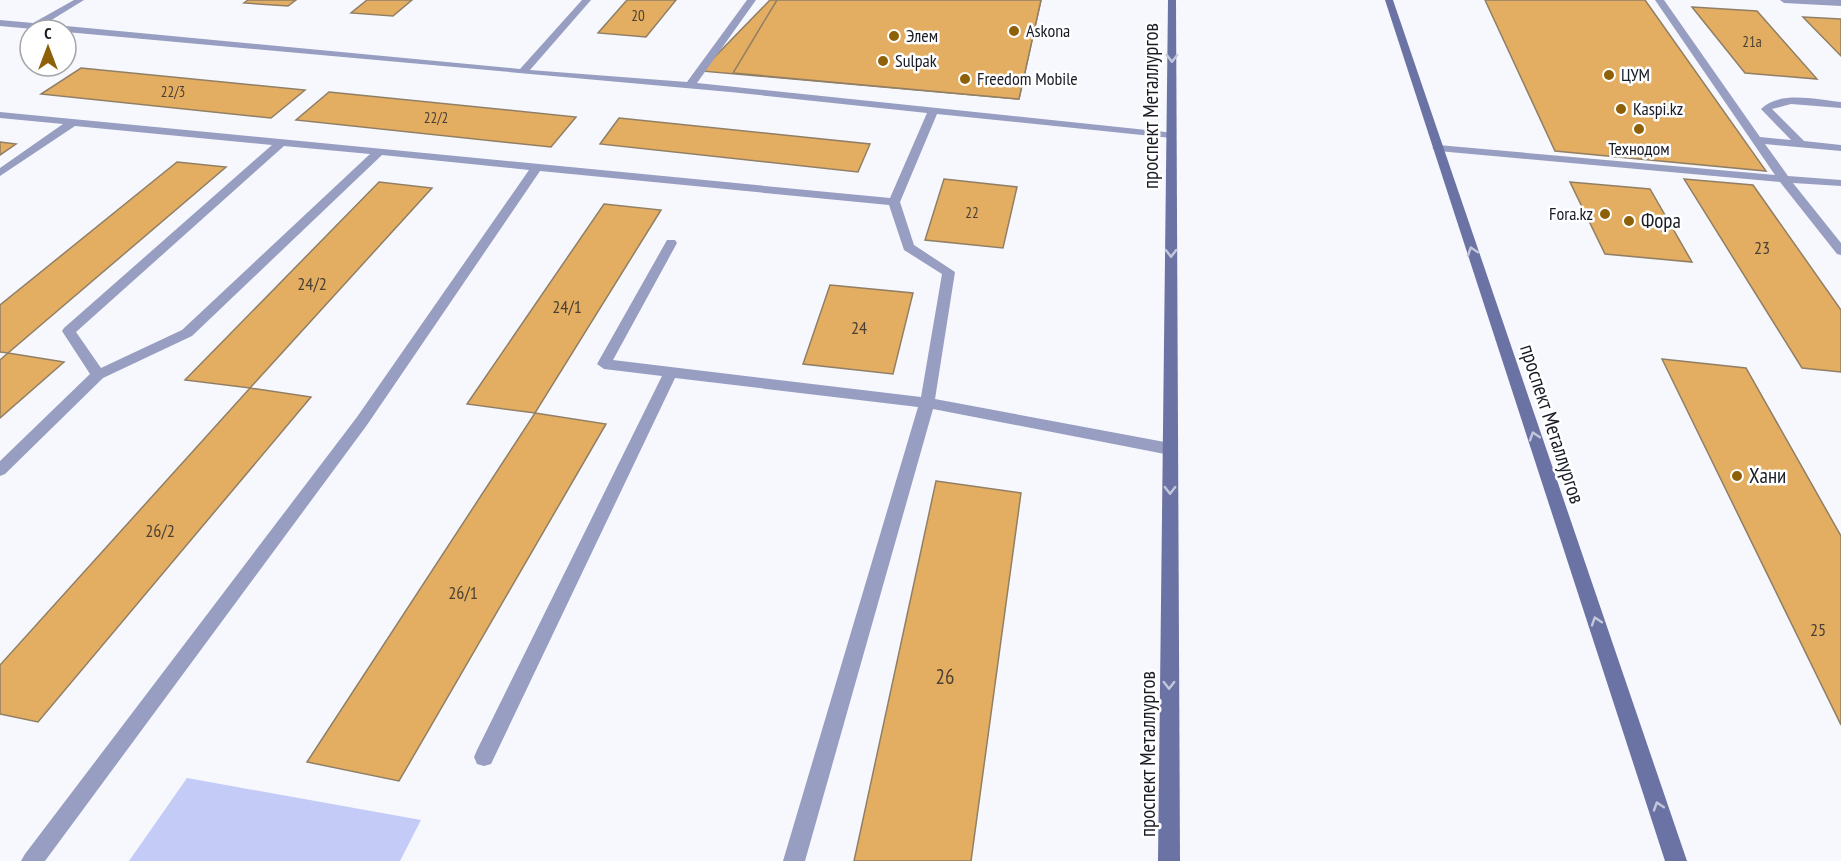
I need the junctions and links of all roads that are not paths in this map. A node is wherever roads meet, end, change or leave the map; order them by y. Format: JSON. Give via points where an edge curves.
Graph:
{"nodes":[{"id":1,"x":80,"y":0,"type":"edge"},
{"id":2,"x":587,"y":0,"type":"edge"},
{"id":3,"x":752,"y":0,"type":"edge"},
{"id":4,"x":1172,"y":0,"type":"edge"},
{"id":5,"x":1389,"y":0,"type":"edge"},
{"id":6,"x":1659,"y":0,"type":"edge"},
{"id":7,"x":1784,"y":0,"type":"edge"},
{"id":8,"x":1841,"y":3,"type":"edge"},
{"id":9,"x":49,"y":18,"type":"edge"},
{"id":10,"x":0,"y":23,"type":"edge"},
{"id":11,"x":18,"y":25,"type":"edge"},
{"id":12,"x":78,"y":30,"type":"edge"},
{"id":13,"x":523,"y":72,"type":"junction"},
{"id":14,"x":690,"y":86,"type":"junction"},
{"id":15,"x":1841,"y":105,"type":"edge"},
{"id":16,"x":933,"y":110,"type":"junction"},
{"id":17,"x":0,"y":114,"type":"edge"},
{"id":18,"x":72,"y":122,"type":"junction"},
{"id":19,"x":1171,"y":135,"type":"junction"},
{"id":20,"x":1756,"y":140,"type":"junction"},
{"id":21,"x":282,"y":142,"type":"junction"},
{"id":22,"x":1801,"y":144,"type":"junction"},
{"id":23,"x":1438,"y":148,"type":"junction"},
{"id":24,"x":1841,"y":148,"type":"edge"},
{"id":25,"x":379,"y":152,"type":"junction"},
{"id":26,"x":537,"y":167,"type":"junction"},
{"id":27,"x":0,"y":173,"type":"edge"},
{"id":28,"x":1784,"y":179,"type":"junction"},
{"id":29,"x":1841,"y":183,"type":"edge"},
{"id":30,"x":894,"y":202,"type":"junction"},
{"id":31,"x":670,"y":243,"type":"dead end"},
{"id":32,"x":1841,"y":251,"type":"edge"},
{"id":33,"x":671,"y":372,"type":"junction"},
{"id":34,"x":98,"y":375,"type":"junction"},
{"id":35,"x":927,"y":403,"type":"junction"},
{"id":36,"x":1170,"y":449,"type":"junction"},
{"id":37,"x":0,"y":470,"type":"edge"},
{"id":38,"x":484,"y":757,"type":"dead end"},
{"id":39,"x":32,"y":861,"type":"edge"},
{"id":40,"x":794,"y":861,"type":"edge"},
{"id":41,"x":1169,"y":861,"type":"edge"},
{"id":42,"x":1676,"y":861,"type":"edge"}],
"edges":[{"from":1,"to":9,"type":"street"},
{"from":2,"to":13,"type":"street"},
{"from":3,"to":14,"type":"street"},
{"from":4,"to":19,"type":"main road","name":"проспект Металлургов","one_way":true},
{"from":5,"to":23,"type":"main road","name":"проспект Металлургов"},
{"from":6,"to":20,"type":"street"},
{"from":7,"to":8,"type":"street"},
{"from":10,"to":11,"type":"street"},
{"from":12,"to":13,"type":"street"},
{"from":13,"to":14,"type":"street"},
{"from":14,"to":16,"type":"street"},
{"from":15,"to":22,"type":"street","via":[[1791,101],[1771,104],[1766,109]]},
{"from":16,"to":19,"type":"street"},
{"from":16,"to":30,"type":"street"},
{"from":17,"to":18,"type":"street"},
{"from":18,"to":21,"type":"street"},
{"from":18,"to":27,"type":"street"},
{"from":19,"to":36,"type":"main road","name":"проспект Металлургов","one_way":true},
{"from":20,"to":22,"type":"street"},
{"from":20,"to":28,"type":"street"},
{"from":21,"to":25,"type":"street"},
{"from":21,"to":34,"type":"street","via":[[69,330]]},
{"from":22,"to":24,"type":"street"},
{"from":23,"to":28,"type":"street"},
{"from":42,"to":23,"type":"main road","name":"проспект Металлургов","one_way":true},
{"from":25,"to":26,"type":"street"},
{"from":25,"to":34,"type":"street","via":[[188,333]]},
{"from":26,"to":30,"type":"street"},
{"from":26,"to":39,"type":"street","via":[[362,421]]},
{"from":28,"to":29,"type":"street"},
{"from":28,"to":32,"type":"street"},
{"from":30,"to":35,"type":"street","via":[[908,247],[949,272]]},
{"from":31,"to":33,"type":"street","via":[[604,364]]},
{"from":33,"to":35,"type":"street"},
{"from":33,"to":38,"type":"street"},
{"from":34,"to":37,"type":"street"},
{"from":35,"to":36,"type":"street"},
{"from":35,"to":40,"type":"street"},
{"from":36,"to":41,"type":"main road","name":"проспект Металлургов","one_way":true}]}
